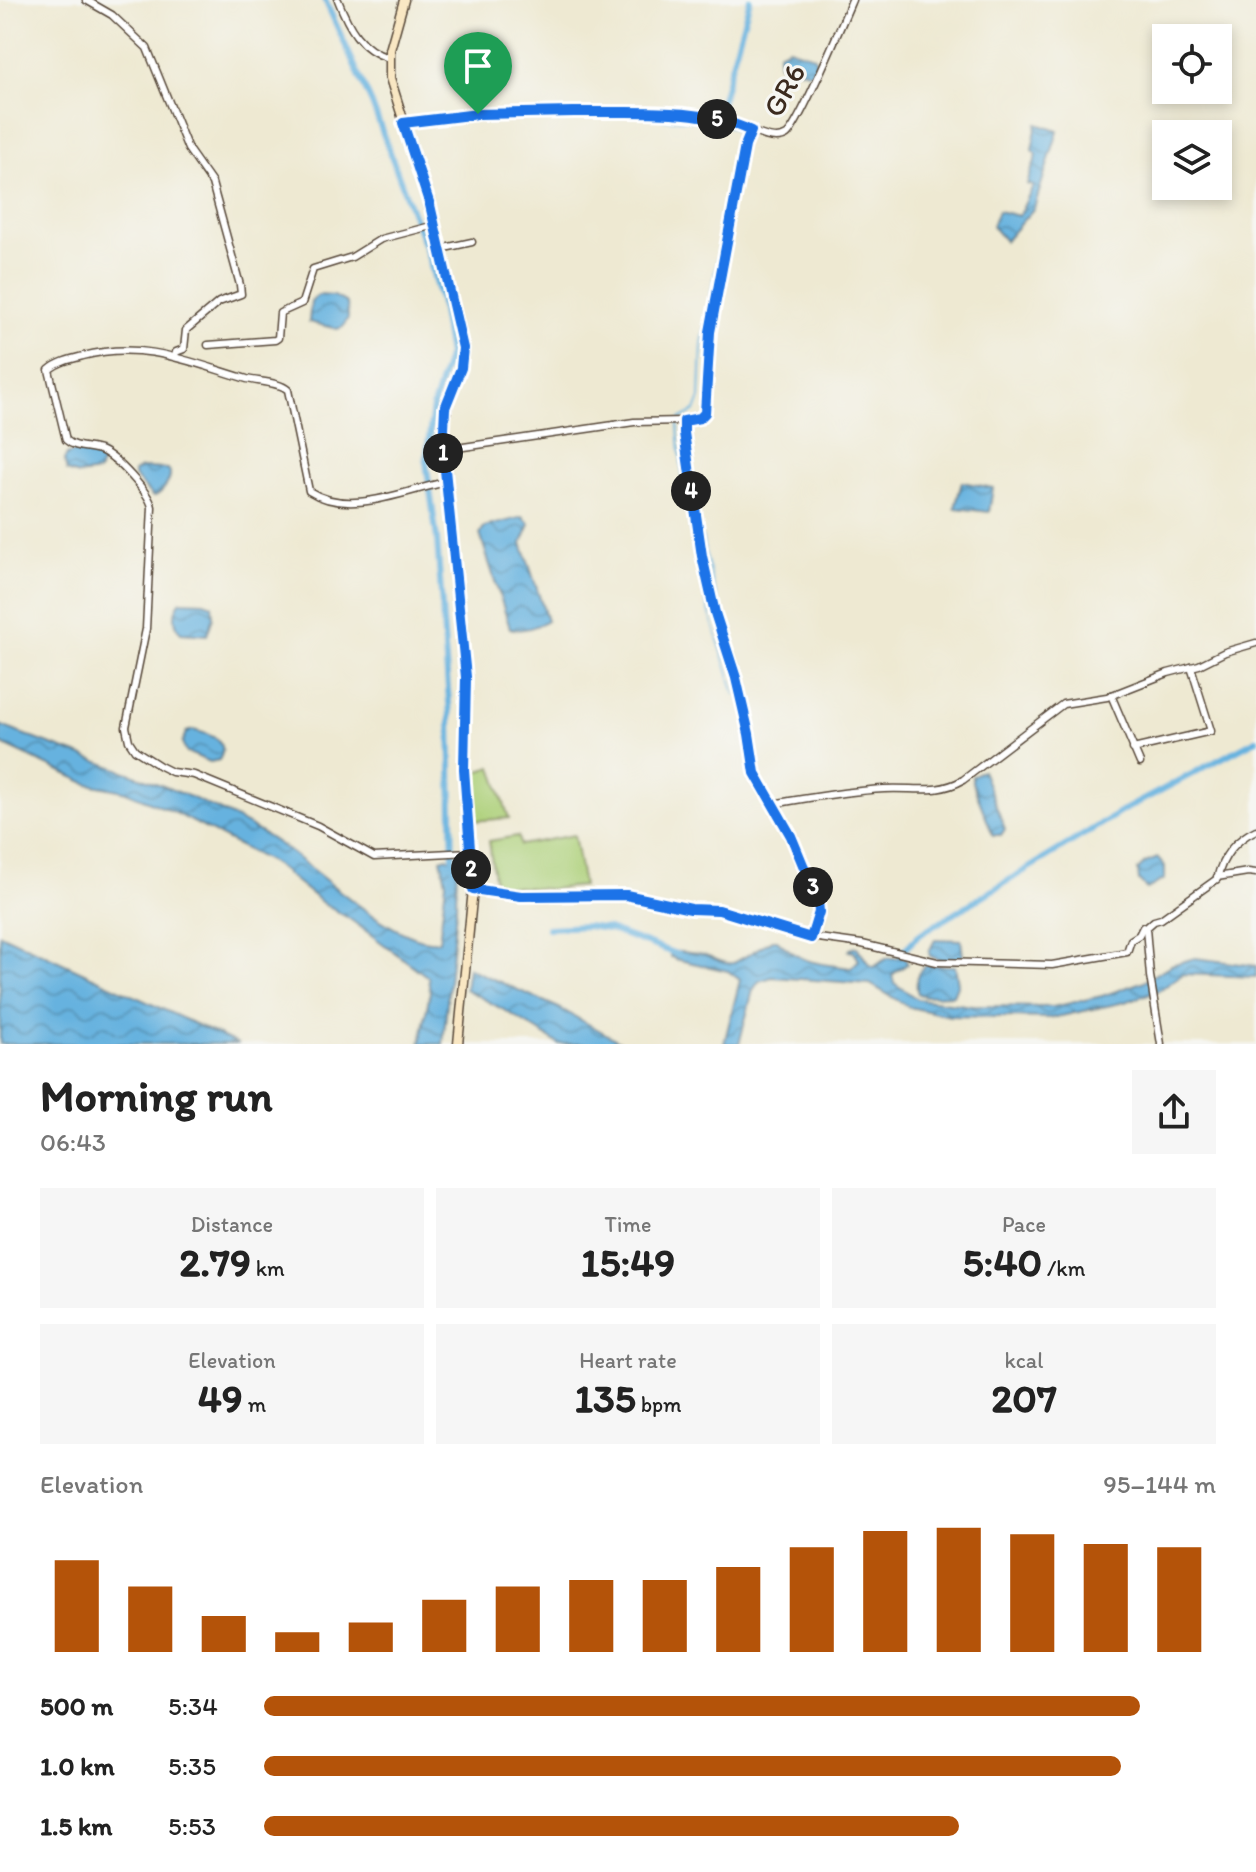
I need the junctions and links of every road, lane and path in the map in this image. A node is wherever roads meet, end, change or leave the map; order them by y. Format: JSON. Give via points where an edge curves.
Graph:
{"nodes":[{"id":1,"x":86,"y":0,"type":"edge"},
{"id":2,"x":338,"y":0,"type":"edge"},
{"id":3,"x":404,"y":0,"type":"edge"},
{"id":4,"x":852,"y":0,"type":"edge"},
{"id":5,"x":389,"y":58,"type":"junction"},
{"id":6,"x":403,"y":123,"type":"junction"},
{"id":7,"x":751,"y":131,"type":"junction"},
{"id":8,"x":435,"y":225,"type":"junction"},
{"id":9,"x":472,"y":242,"type":"dead end"},
{"id":10,"x":440,"y":249,"type":"junction"},
{"id":11,"x":208,"y":345,"type":"dead end"},
{"id":12,"x":175,"y":357,"type":"junction"},
{"id":13,"x":684,"y":421,"type":"junction"},
{"id":14,"x":443,"y":450,"type":"junction"},
{"id":15,"x":443,"y":483,"type":"junction"},
{"id":16,"x":1256,"y":643,"type":"edge"},
{"id":17,"x":1191,"y":667,"type":"junction"},
{"id":18,"x":1111,"y":695,"type":"junction"},
{"id":19,"x":1133,"y":749,"type":"junction"},
{"id":20,"x":1140,"y":763,"type":"dead end"},
{"id":21,"x":772,"y":804,"type":"junction"},
{"id":22,"x":1256,"y":830,"type":"edge"},
{"id":23,"x":467,"y":853,"type":"junction"},
{"id":24,"x":1256,"y":873,"type":"edge"},
{"id":25,"x":1217,"y":877,"type":"junction"},
{"id":26,"x":473,"y":889,"type":"junction"},
{"id":27,"x":1146,"y":928,"type":"junction"},
{"id":28,"x":811,"y":938,"type":"junction"},
{"id":29,"x":458,"y":1044,"type":"edge"},
{"id":30,"x":1161,"y":1044,"type":"edge"}],
"edges":[{"from":1,"to":12,"type":"street","via":[[112,15],[147,48],[192,159],[212,183],[240,285],[241,294],[219,302],[186,330],[184,349]]},
{"from":2,"to":5,"type":"street","via":[[362,44]]},
{"from":3,"to":5,"type":"main road"},
{"from":4,"to":7,"type":"street","name":"GR6","via":[[788,134],[779,138]]},
{"from":5,"to":6,"type":"main road"},
{"from":6,"to":7,"type":"street","via":[[478,114],[661,113],[717,119]]},
{"from":6,"to":8,"type":"main road"},
{"from":7,"to":13,"type":"street","name":"GR6","via":[[710,332],[705,413]]},
{"from":8,"to":10,"type":"main road"},
{"from":8,"to":11,"type":"street","via":[[381,239],[352,257],[310,271],[302,303],[280,313],[275,340]]},
{"from":9,"to":10,"type":"street"},
{"from":10,"to":14,"type":"main road","via":[[463,360],[445,408]]},
{"from":12,"to":15,"type":"street","via":[[286,387],[304,479],[315,496],[360,502]]},
{"from":12,"to":23,"type":"street","via":[[128,348],[104,350],[49,370],[66,440],[108,454],[144,489],[152,507],[146,629],[126,723],[129,741],[142,756],[172,772],[194,775],[318,826],[374,857]]},
{"from":13,"to":14,"type":"street","via":[[634,422]]},
{"from":13,"to":21,"type":"street","via":[[694,518],[715,613],[736,678],[755,773]]},
{"from":14,"to":15,"type":"main road"},
{"from":15,"to":23,"type":"main road","via":[[466,677]]},
{"from":16,"to":17,"type":"street"},
{"from":17,"to":18,"type":"street"},
{"from":17,"to":19,"type":"street","via":[[1211,731]]},
{"from":18,"to":19,"type":"street"},
{"from":18,"to":21,"type":"street","via":[[1063,704],[946,788],[884,789]]},
{"from":19,"to":20,"type":"street"},
{"from":21,"to":28,"type":"street","via":[[818,901]]},
{"from":22,"to":25,"type":"street","via":[[1229,851]]},
{"from":23,"to":26,"type":"main road"},
{"from":24,"to":25,"type":"street"},
{"from":25,"to":27,"type":"street"},
{"from":26,"to":28,"type":"street","via":[[521,896],[626,895],[719,910]]},
{"from":26,"to":29,"type":"main road"},
{"from":27,"to":28,"type":"street","via":[[1125,953],[1052,965],[960,964]]},
{"from":27,"to":30,"type":"street"}]}
